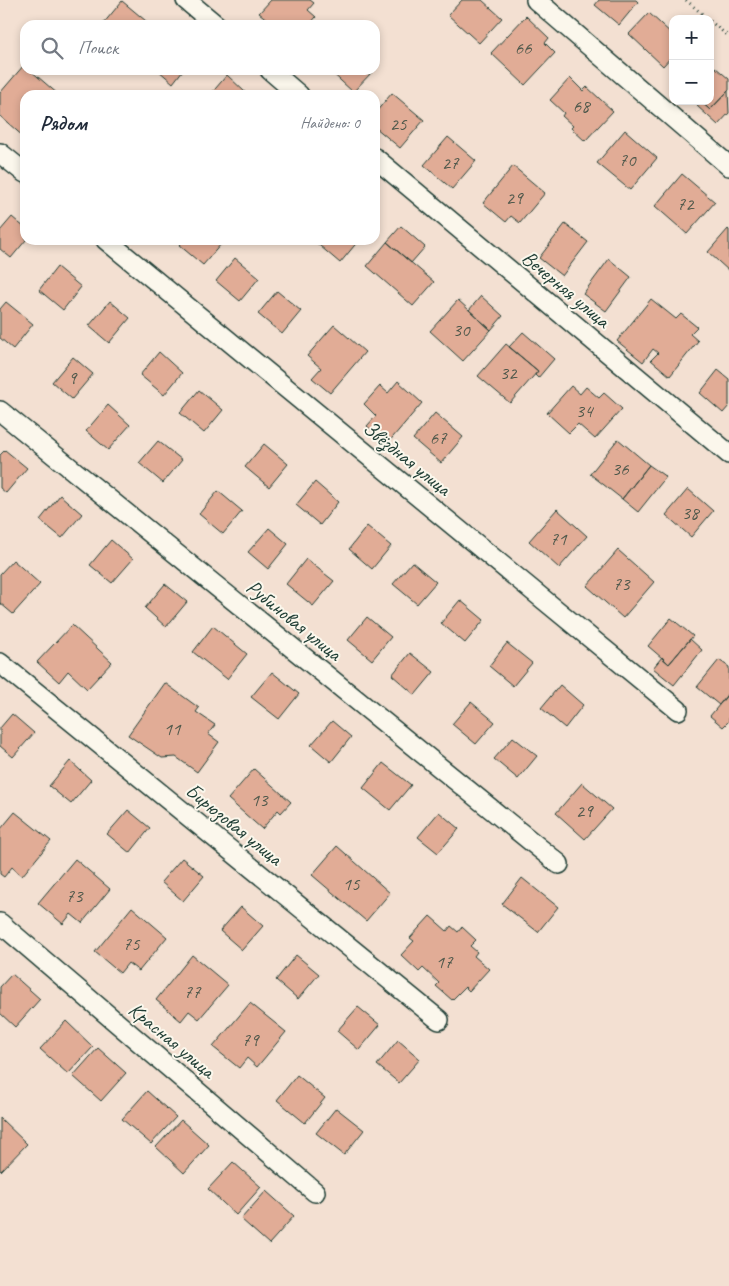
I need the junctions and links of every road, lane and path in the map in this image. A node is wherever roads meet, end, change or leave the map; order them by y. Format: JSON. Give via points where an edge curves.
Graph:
{"nodes":[{"id":1,"x":186,"y":0,"type":"edge"},
{"id":2,"x":536,"y":0,"type":"edge"},
{"id":3,"x":686,"y":0,"type":"edge"},
{"id":4,"x":703,"y":15,"type":"edge"},
{"id":5,"x":210,"y":20,"type":"edge"},
{"id":6,"x":714,"y":24,"type":"edge"},
{"id":7,"x":729,"y":37,"type":"edge"},
{"id":8,"x":276,"y":75,"type":"edge"},
{"id":9,"x":294,"y":90,"type":"edge"},
{"id":10,"x":0,"y":152,"type":"edge"},
{"id":11,"x":380,"y":162,"type":"edge"},
{"id":12,"x":729,"y":166,"type":"edge"},
{"id":13,"x":20,"y":169,"type":"edge"},
{"id":14,"x":112,"y":245,"type":"edge"},
{"id":15,"x":0,"y":411,"type":"edge"},
{"id":16,"x":729,"y":454,"type":"edge"},
{"id":17,"x":0,"y":663,"type":"edge"},
{"id":18,"x":678,"y":710,"type":"dead end"},
{"id":19,"x":559,"y":864,"type":"dead end"},
{"id":20,"x":0,"y":923,"type":"edge"},
{"id":21,"x":439,"y":1020,"type":"dead end"},
{"id":22,"x":315,"y":1192,"type":"dead end"}],
"edges":[{"from":1,"to":5,"type":"street"},
{"from":2,"to":12,"type":"street"},
{"from":3,"to":4,"type":"path"},
{"from":6,"to":7,"type":"path"},
{"from":8,"to":9,"type":"street"},
{"from":10,"to":13,"type":"street"},
{"from":11,"to":16,"type":"street","name":"Вечерняя улица"},
{"from":14,"to":18,"type":"street","name":"Звёздная улица"},
{"from":15,"to":19,"type":"street","name":"Рубиновая улица"},
{"from":17,"to":21,"type":"street","name":"Бирюзовая улица"},
{"from":20,"to":22,"type":"street","name":"Красная улица"}]}
